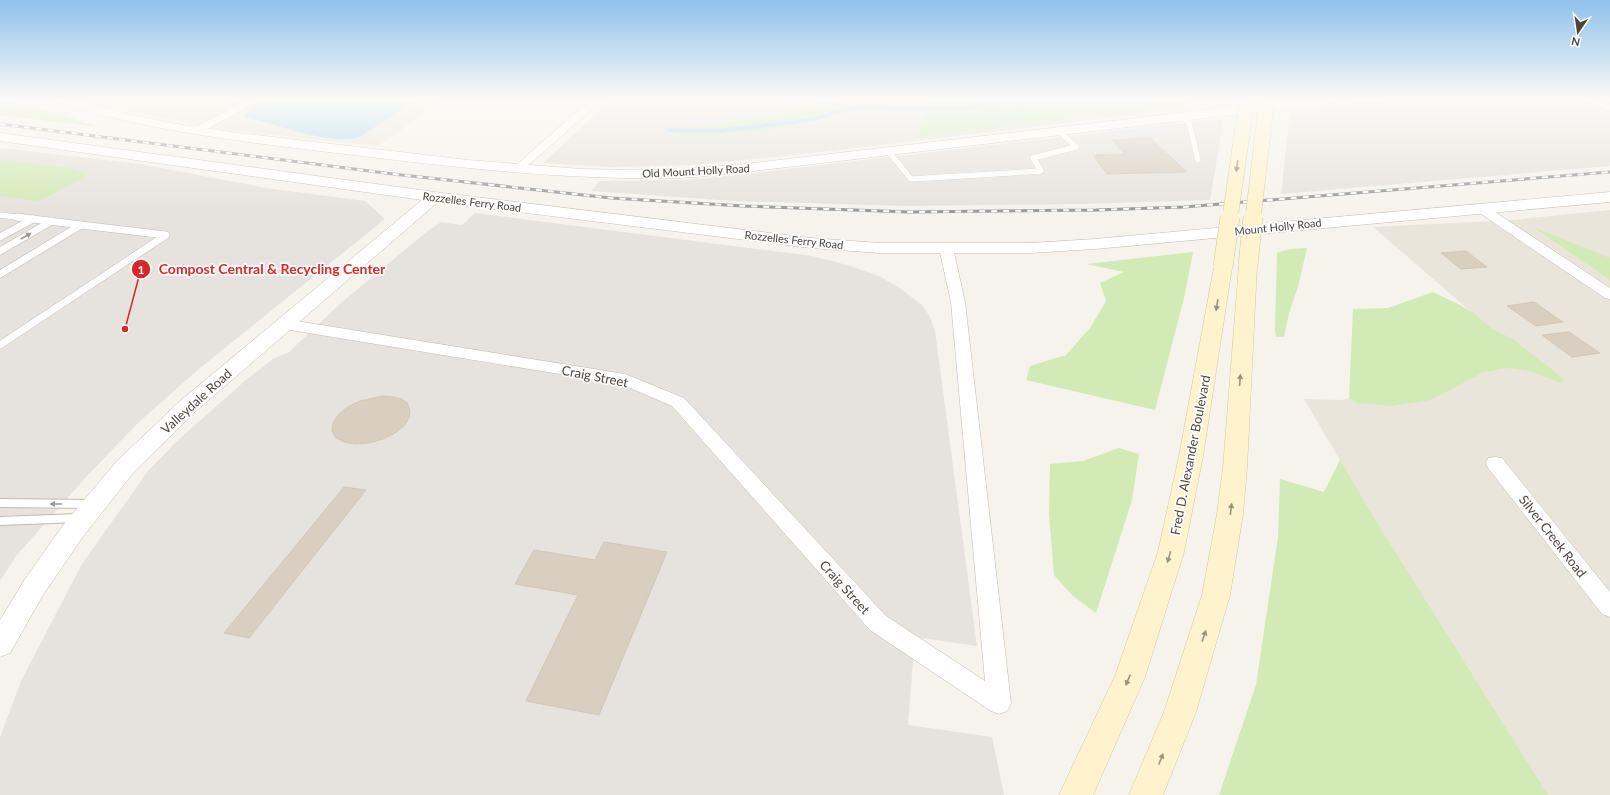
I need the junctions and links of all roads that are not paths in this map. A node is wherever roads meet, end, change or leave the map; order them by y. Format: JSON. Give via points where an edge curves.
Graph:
{"nodes":[{"id":1,"x":238,"y":136,"type":"edge"},
{"id":2,"x":556,"y":136,"type":"edge"},
{"id":3,"x":1018,"y":136,"type":"edge"},
{"id":4,"x":1064,"y":136,"type":"edge"},
{"id":5,"x":1192,"y":136,"type":"edge"},
{"id":6,"x":1244,"y":136,"type":"edge"},
{"id":7,"x":1260,"y":136,"type":"edge"},
{"id":8,"x":0,"y":137,"type":"edge"},
{"id":9,"x":889,"y":152,"type":"junction"},
{"id":10,"x":1198,"y":160,"type":"dead end"},
{"id":11,"x":519,"y":168,"type":"junction"},
{"id":12,"x":435,"y":197,"type":"junction"},
{"id":13,"x":1610,"y":197,"type":"edge"},
{"id":14,"x":1482,"y":209,"type":"junction"},
{"id":15,"x":1,"y":215,"type":"edge"},
{"id":16,"x":33,"y":219,"type":"junction"},
{"id":17,"x":52,"y":221,"type":"junction"},
{"id":18,"x":81,"y":225,"type":"junction"},
{"id":19,"x":0,"y":237,"type":"edge"},
{"id":20,"x":946,"y":248,"type":"junction"},
{"id":21,"x":0,"y":251,"type":"edge"},
{"id":22,"x":1235,"y":266,"type":"junction"},
{"id":23,"x":0,"y":274,"type":"edge"},
{"id":24,"x":1610,"y":295,"type":"edge"},
{"id":25,"x":284,"y":324,"type":"junction"},
{"id":26,"x":0,"y":346,"type":"edge"},
{"id":27,"x":1495,"y":463,"type":"dead end"},
{"id":28,"x":0,"y":503,"type":"edge"},
{"id":29,"x":89,"y":511,"type":"junction"},
{"id":30,"x":0,"y":521,"type":"edge"},
{"id":31,"x":1610,"y":608,"type":"edge"},
{"id":32,"x":0,"y":645,"type":"edge"},
{"id":33,"x":1076,"y":795,"type":"edge"},
{"id":34,"x":1146,"y":795,"type":"edge"}],
"edges":[{"from":1,"to":11,"type":"street","name":"Old Mount Holly Road"},
{"from":2,"to":11,"type":"street"},
{"from":3,"to":9,"type":"street","name":"Old Mount Holly Road"},
{"from":4,"to":9,"type":"lane","via":[[1076,147],[1033,158],[1041,170],[911,179]]},
{"from":5,"to":10,"type":"lane"},
{"from":6,"to":22,"type":"main road","name":"Fred D. Alexander Boulevard","one_way":true,"bridge":true},
{"from":7,"to":22,"type":"main road","name":"Fred D. Alexander Boulevard","bridge":true},
{"from":8,"to":12,"type":"street","name":"Rozzelles Ferry Road"},
{"from":9,"to":11,"type":"street","name":"Old Mount Holly Road","via":[[674,174],[581,173]]},
{"from":12,"to":20,"type":"street","name":"Rozzelles Ferry Road","via":[[804,242],[880,248]]},
{"from":12,"to":25,"type":"street","name":"Valleydale Road"},
{"from":13,"to":14,"type":"street","name":"Mount Holly Road"},
{"from":14,"to":20,"type":"street","name":"Mount Holly Road","via":[[1095,244],[1030,248]]},
{"from":14,"to":24,"type":"street"},
{"from":15,"to":16,"type":"lane"},
{"from":16,"to":17,"type":"lane"},
{"from":16,"to":19,"type":"lane"},
{"from":17,"to":18,"type":"lane"},
{"from":21,"to":17,"type":"lane","one_way":true},
{"from":18,"to":23,"type":"lane"},
{"from":18,"to":26,"type":"lane","via":[[166,235]]},
{"from":20,"to":25,"type":"street","name":"Craig Street","via":[[958,302],[999,703],[878,624],[678,402],[625,379]]},
{"from":22,"to":33,"type":"main road","name":"Fred D. Alexander Boulevard","one_way":true,"via":[[1171,552],[1130,677]]},
{"from":34,"to":22,"type":"main road","name":"Fred D. Alexander Boulevard","one_way":true,"via":[[1180,712],[1216,595],[1230,514],[1235,468]]},
{"from":25,"to":29,"type":"street","name":"Valleydale Road","via":[[188,406],[125,467]]},
{"from":27,"to":31,"type":"street","name":"Silver Creek Road"},
{"from":29,"to":28,"type":"lane","one_way":true},
{"from":29,"to":30,"type":"lane"},
{"from":29,"to":32,"type":"street","name":"Valleydale Road","via":[[34,587]]}]}
